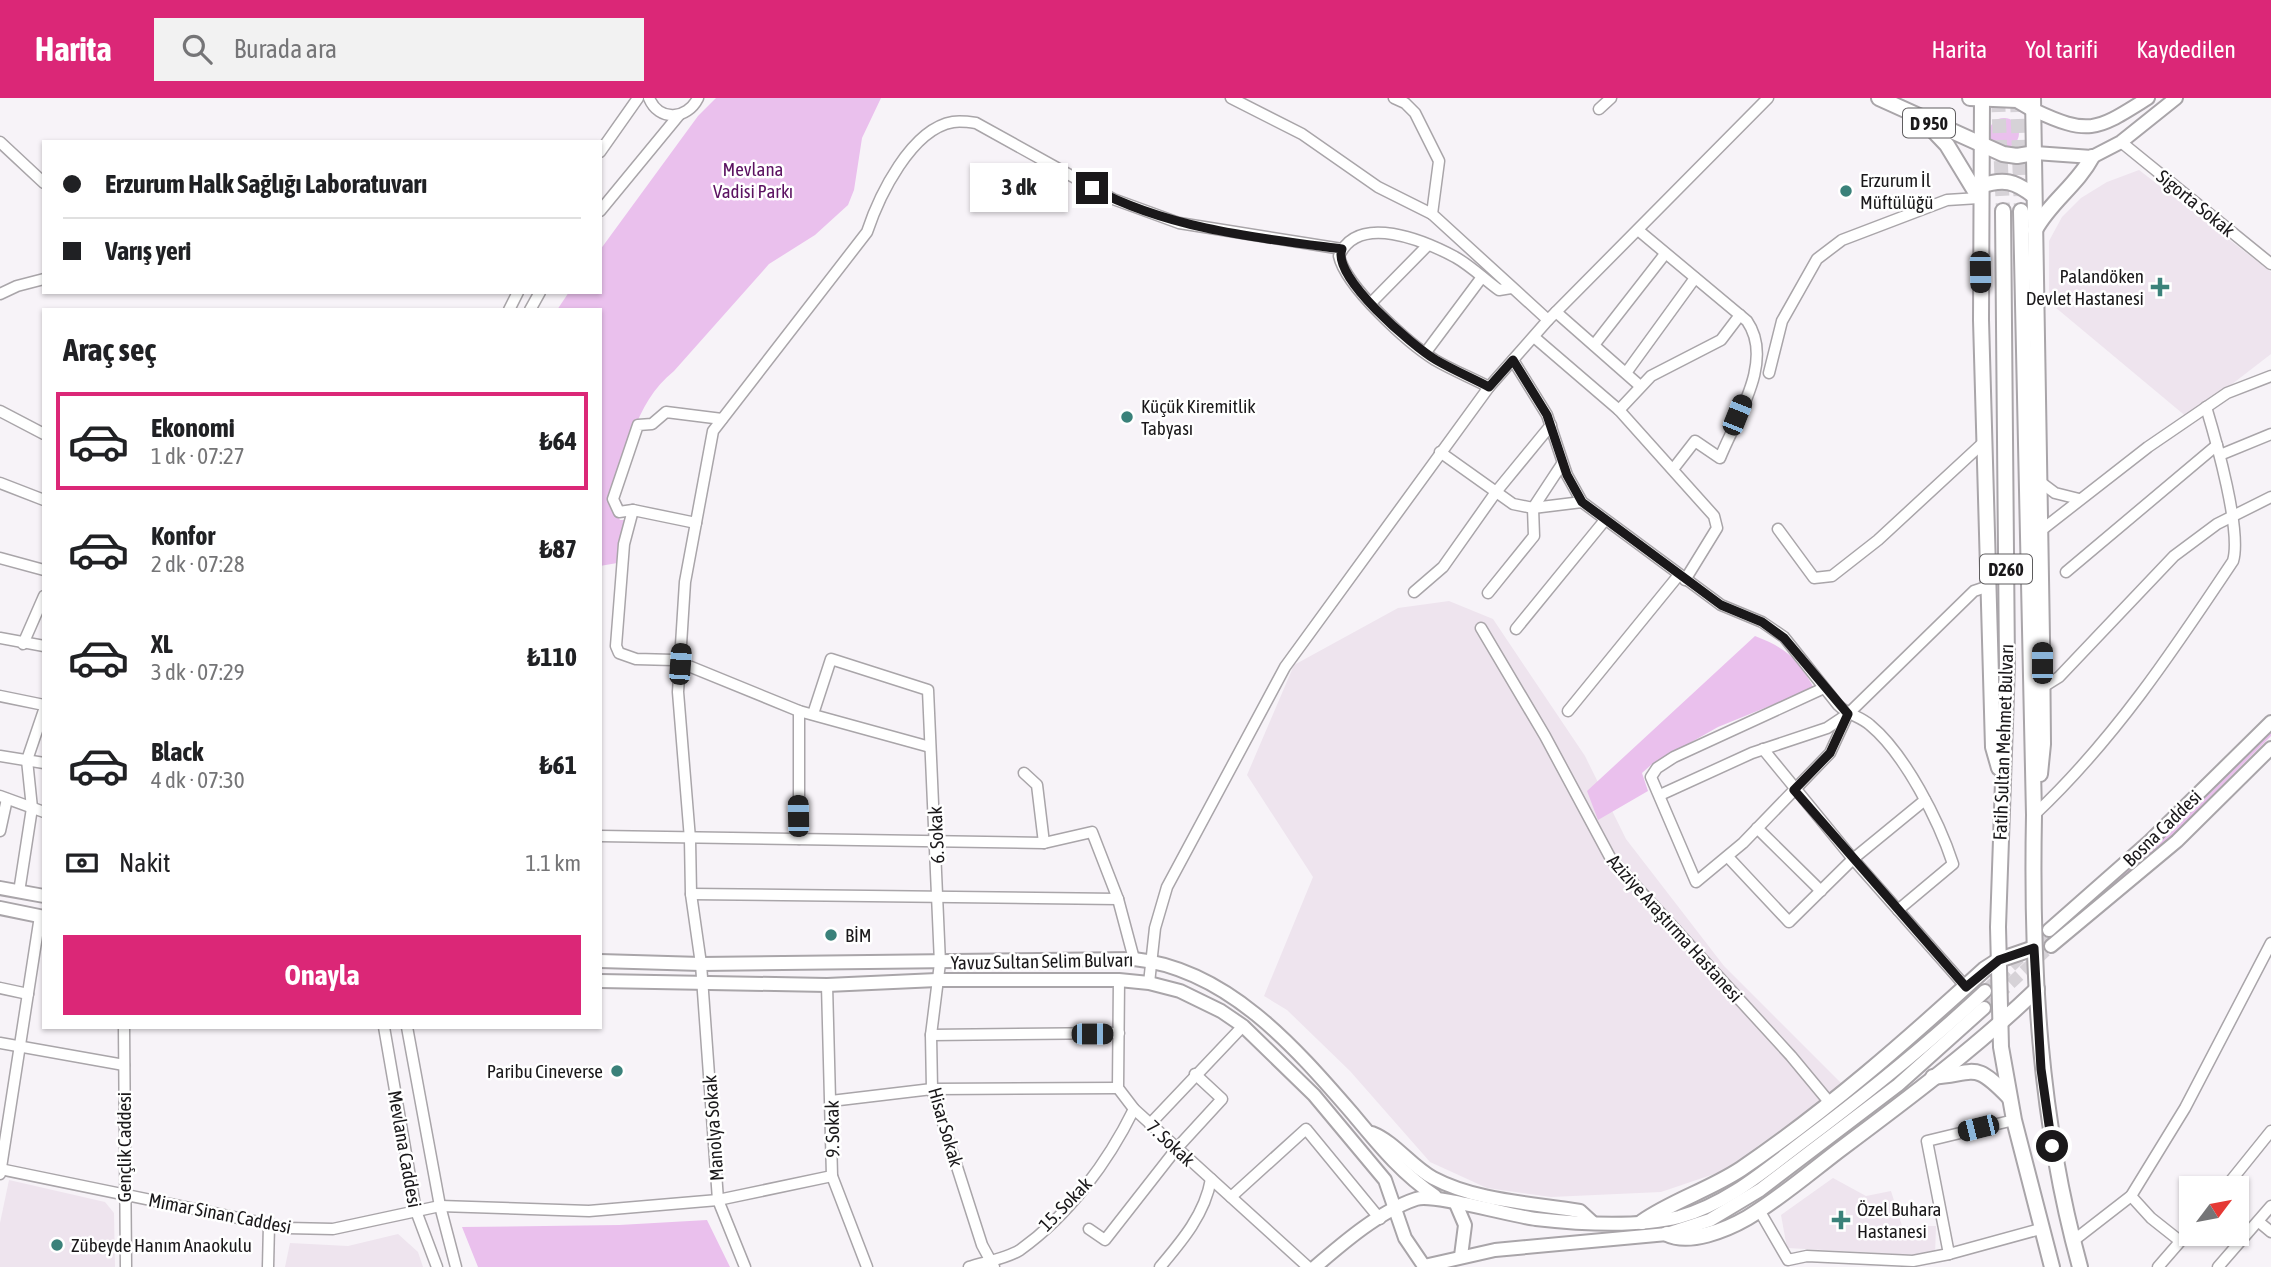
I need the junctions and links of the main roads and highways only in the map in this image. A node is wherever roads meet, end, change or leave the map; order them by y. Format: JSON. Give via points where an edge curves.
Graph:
{"nodes":[{"id":1,"x":1879,"y":98,"type":"edge"},
{"id":2,"x":2148,"y":98,"type":"edge"},
{"id":3,"x":2176,"y":98,"type":"edge"},
{"id":4,"x":1978,"y":99,"type":"edge"},
{"id":5,"x":2034,"y":104,"type":"edge"},
{"id":6,"x":1924,"y":121,"type":"junction"},
{"id":7,"x":1981,"y":144,"type":"junction"},
{"id":8,"x":2035,"y":153,"type":"junction"},
{"id":9,"x":2092,"y":157,"type":"junction"},
{"id":10,"x":1980,"y":192,"type":"junction"},
{"id":11,"x":2034,"y":196,"type":"junction"},
{"id":12,"x":2003,"y":211,"type":"tunnel mouth"},
{"id":13,"x":2021,"y":211,"type":"tunnel mouth"},
{"id":14,"x":2034,"y":231,"type":"junction"},
{"id":15,"x":2271,"y":722,"type":"edge"},
{"id":16,"x":2271,"y":748,"type":"edge"},
{"id":17,"x":2003,"y":779,"type":"junction"},
{"id":18,"x":2034,"y":812,"type":"junction"},
{"id":19,"x":0,"y":888,"type":"edge"},
{"id":20,"x":42,"y":896,"type":"edge"},
{"id":21,"x":0,"y":908,"type":"edge"},
{"id":22,"x":42,"y":916,"type":"edge"},
{"id":23,"x":2049,"y":930,"type":"tunnel mouth"},
{"id":24,"x":2051,"y":946,"type":"tunnel mouth"},
{"id":25,"x":2034,"y":948,"type":"junction"},
{"id":26,"x":1999,"y":960,"type":"junction"},
{"id":27,"x":602,"y":961,"type":"edge"},
{"id":28,"x":602,"y":981,"type":"edge"},
{"id":29,"x":2037,"y":989,"type":"junction"},
{"id":30,"x":1985,"y":991,"type":"tunnel mouth"},
{"id":31,"x":1984,"y":1008,"type":"tunnel mouth"},
{"id":32,"x":2000,"y":1020,"type":"junction"},
{"id":33,"x":1932,"y":1077,"type":"junction"},
{"id":34,"x":2009,"y":1097,"type":"junction"},
{"id":35,"x":1365,"y":1130,"type":"junction"},
{"id":36,"x":1435,"y":1196,"type":"junction"},
{"id":37,"x":1456,"y":1204,"type":"junction"},
{"id":38,"x":1396,"y":1209,"type":"junction"},
{"id":39,"x":1592,"y":1222,"type":"junction"},
{"id":40,"x":1642,"y":1222,"type":"junction"},
{"id":41,"x":1667,"y":1234,"type":"junction"},
{"id":42,"x":1461,"y":1256,"type":"junction"},
{"id":43,"x":1445,"y":1264,"type":"edge"},
{"id":44,"x":1421,"y":1266,"type":"edge"},
{"id":45,"x":1315,"y":1267,"type":"edge"},
{"id":46,"x":2052,"y":1267,"type":"edge"},
{"id":47,"x":2080,"y":1267,"type":"edge"}],
"edges":[{"from":1,"to":6,"type":"highway","number":"D 950"},
{"from":2,"to":5,"type":"main road","via":[[2096,127],[2064,124]]},
{"from":3,"to":9,"type":"main road","via":[[2121,142]]},
{"from":4,"to":5,"type":"highway"},
{"from":4,"to":7,"type":"highway"},
{"from":5,"to":8,"type":"highway"},
{"from":6,"to":7,"type":"highway","number":"D 950"},
{"from":6,"to":10,"type":"highway"},
{"from":7,"to":8,"type":"highway","via":[[2010,155]]},
{"from":7,"to":10,"type":"highway"},
{"from":8,"to":9,"type":"main road"},
{"from":8,"to":11,"type":"highway"},
{"from":9,"to":14,"type":"highway","via":[[2080,178],[2044,214]]},
{"from":10,"to":11,"type":"highway","via":[[1997,180],[2016,182]]},
{"from":10,"to":17,"type":"highway","via":[[1993,747]]},
{"from":11,"to":14,"type":"highway"},
{"from":12,"to":17,"type":"highway","name":"Fatih Sultan Mehmet Bulvarı","number":"D260","via":[[2007,665]]},
{"from":13,"to":18,"type":"highway","name":"Fatih Sultan Mehmet Bulvarı","number":"D260"},
{"from":14,"to":18,"type":"highway","via":[[2043,687],[2043,744]]},
{"from":15,"to":23,"type":"main road","name":"Bosna Caddesi","via":[[2150,841]]},
{"from":16,"to":24,"type":"main road","via":[[2177,841]]},
{"from":17,"to":26,"type":"highway","name":"Fatih Sultan Mehmet Bulvarı","number":"D260"},
{"from":18,"to":25,"type":"highway","name":"Fatih Sultan Mehmet Bulvarı","number":"D260"},
{"from":19,"to":20,"type":"main road"},
{"from":21,"to":22,"type":"main road"},
{"from":25,"to":26,"type":"highway"},
{"from":25,"to":29,"type":"highway","name":"Fatih Sultan Mehmet Bulvarı","number":"D260"},
{"from":26,"to":32,"type":"highway","name":"Fatih Sultan Mehmet Bulvarı","number":"D260"},
{"from":26,"to":40,"type":"highway","via":[[1830,1103],[1733,1174]]},
{"from":27,"to":35,"type":"main road","name":"Yavuz Sultan Selim Bulvarı","via":[[1151,960],[1208,982],[1252,1011],[1304,1059]]},
{"from":28,"to":38,"type":"main road","name":"Yavuz Sultan Selim Bulvarı","via":[[827,985],[937,980],[1149,982],[1200,999],[1243,1026],[1296,1074],[1385,1180]]},
{"from":29,"to":32,"type":"highway"},
{"from":29,"to":47,"type":"highway","name":"Fatih Sultan Mehmet Bulvarı","number":"D260","via":[[2046,1107]]},
{"from":30,"to":40,"type":"main road","via":[[1890,1076],[1744,1186],[1695,1212]]},
{"from":31,"to":41,"type":"main road","via":[[1898,1085],[1760,1190],[1710,1220]]},
{"from":32,"to":33,"type":"highway"},
{"from":32,"to":34,"type":"highway","name":"Fatih Sultan Mehmet Bulvarı","number":"D260"},
{"from":33,"to":34,"type":"highway","via":[[1976,1071]]},
{"from":33,"to":41,"type":"highway","via":[[1759,1210],[1730,1226],[1693,1237],[1678,1240]]},
{"from":34,"to":46,"type":"highway","name":"Fatih Sultan Mehmet Bulvarı","number":"D260"},
{"from":35,"to":36,"type":"main road","name":"Yavuz Sultan Selim Bulvarı","via":[[1411,1180]]},
{"from":35,"to":39,"type":"main road","via":[[1449,1186],[1580,1211]]},
{"from":36,"to":37,"type":"main road"},
{"from":36,"to":38,"type":"main road","via":[[1417,1198]]},
{"from":37,"to":39,"type":"main road","via":[[1536,1219]]},
{"from":37,"to":42,"type":"main road","via":[[1465,1225]]},
{"from":38,"to":44,"type":"main road"},
{"from":38,"to":45,"type":"main road"},
{"from":39,"to":40,"type":"main road"},
{"from":41,"to":42,"type":"main road"},
{"from":42,"to":43,"type":"main road"},
{"from":43,"to":44,"type":"main road"}]}
